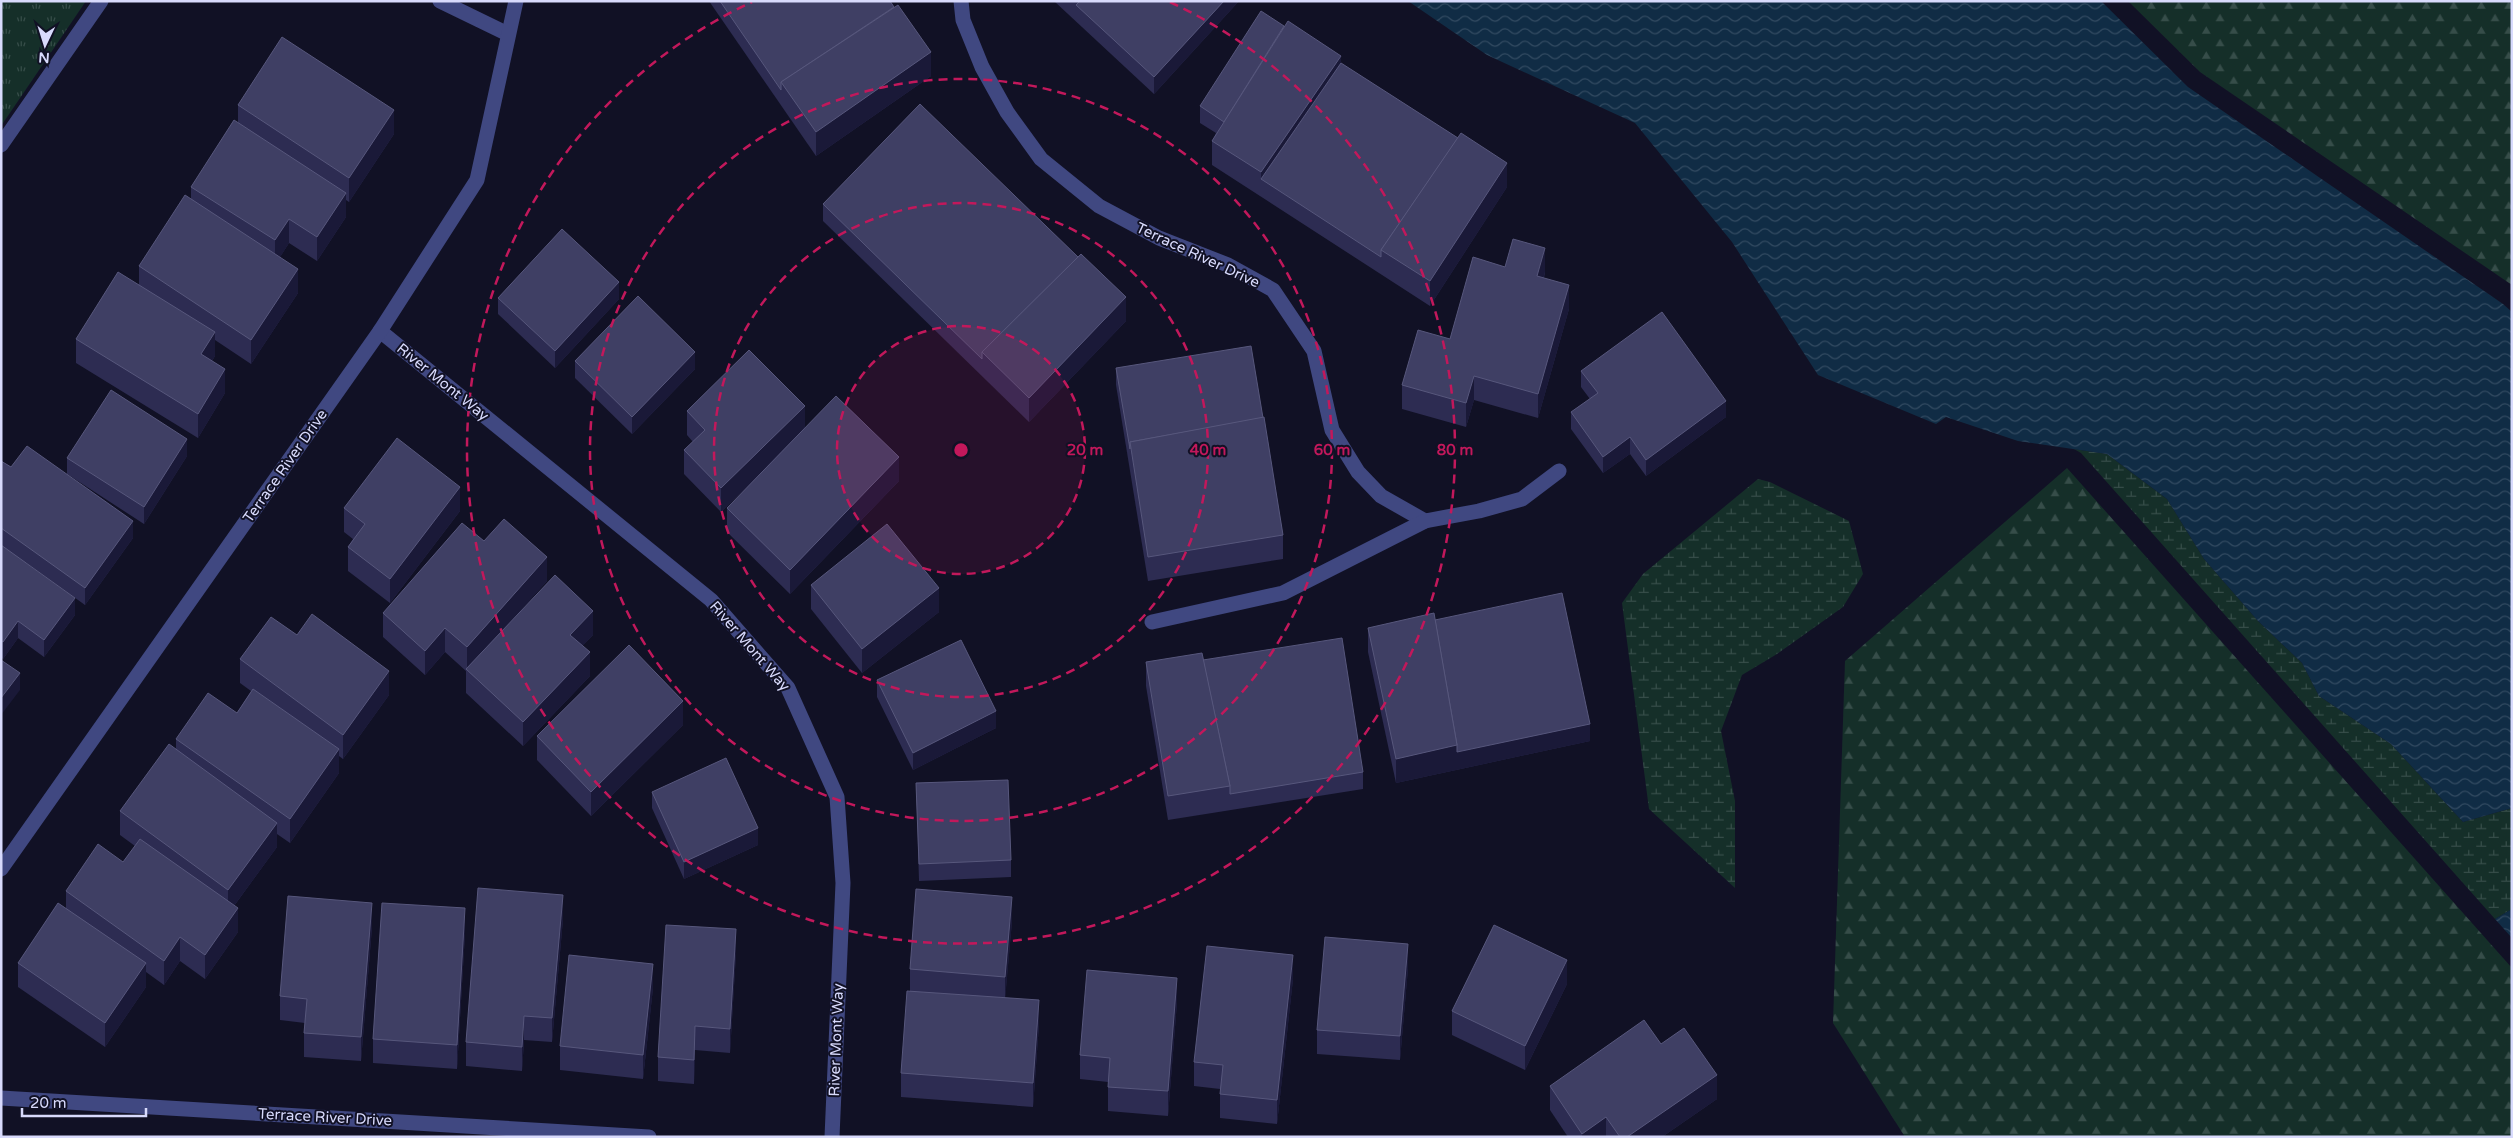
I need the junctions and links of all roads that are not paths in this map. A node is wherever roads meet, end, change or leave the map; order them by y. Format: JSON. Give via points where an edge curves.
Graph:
{"nodes":[{"id":1,"x":101,"y":1,"type":"edge"},
{"id":2,"x":440,"y":1,"type":"edge"},
{"id":3,"x":516,"y":1,"type":"edge"},
{"id":4,"x":961,"y":1,"type":"edge"},
{"id":5,"x":508,"y":34,"type":"junction"},
{"id":6,"x":1,"y":145,"type":"edge"},
{"id":7,"x":380,"y":331,"type":"junction"},
{"id":8,"x":1559,"y":471,"type":"dead end"},
{"id":9,"x":1425,"y":521,"type":"junction"},
{"id":10,"x":1152,"y":622,"type":"dead end"},
{"id":11,"x":1,"y":869,"type":"edge"},
{"id":12,"x":1,"y":1098,"type":"edge"},
{"id":13,"x":649,"y":1137,"type":"edge"},
{"id":14,"x":832,"y":1137,"type":"edge"}],
"edges":[{"from":1,"to":6,"type":"street"},
{"from":2,"to":5,"type":"street"},
{"from":3,"to":5,"type":"street","name":"Terrace River Drive"},
{"from":4,"to":9,"type":"street","name":"Terrace River Drive","via":[[964,20],[982,67],[1007,112],[1041,159],[1099,206],[1159,238],[1228,265],[1273,290],[1314,351],[1332,430],[1358,472],[1381,496]]},
{"from":5,"to":7,"type":"street","name":"Terrace River Drive","via":[[477,180]]},
{"from":7,"to":11,"type":"street","name":"Terrace River Drive"},
{"from":7,"to":14,"type":"street","name":"River Mont Way","via":[[711,600],[788,688],[837,797],[843,884]]},
{"from":8,"to":9,"type":"street","via":[[1522,499]]},
{"from":9,"to":10,"type":"street","via":[[1283,593]]},
{"from":12,"to":13,"type":"street","name":"Terrace River Drive"}]}
